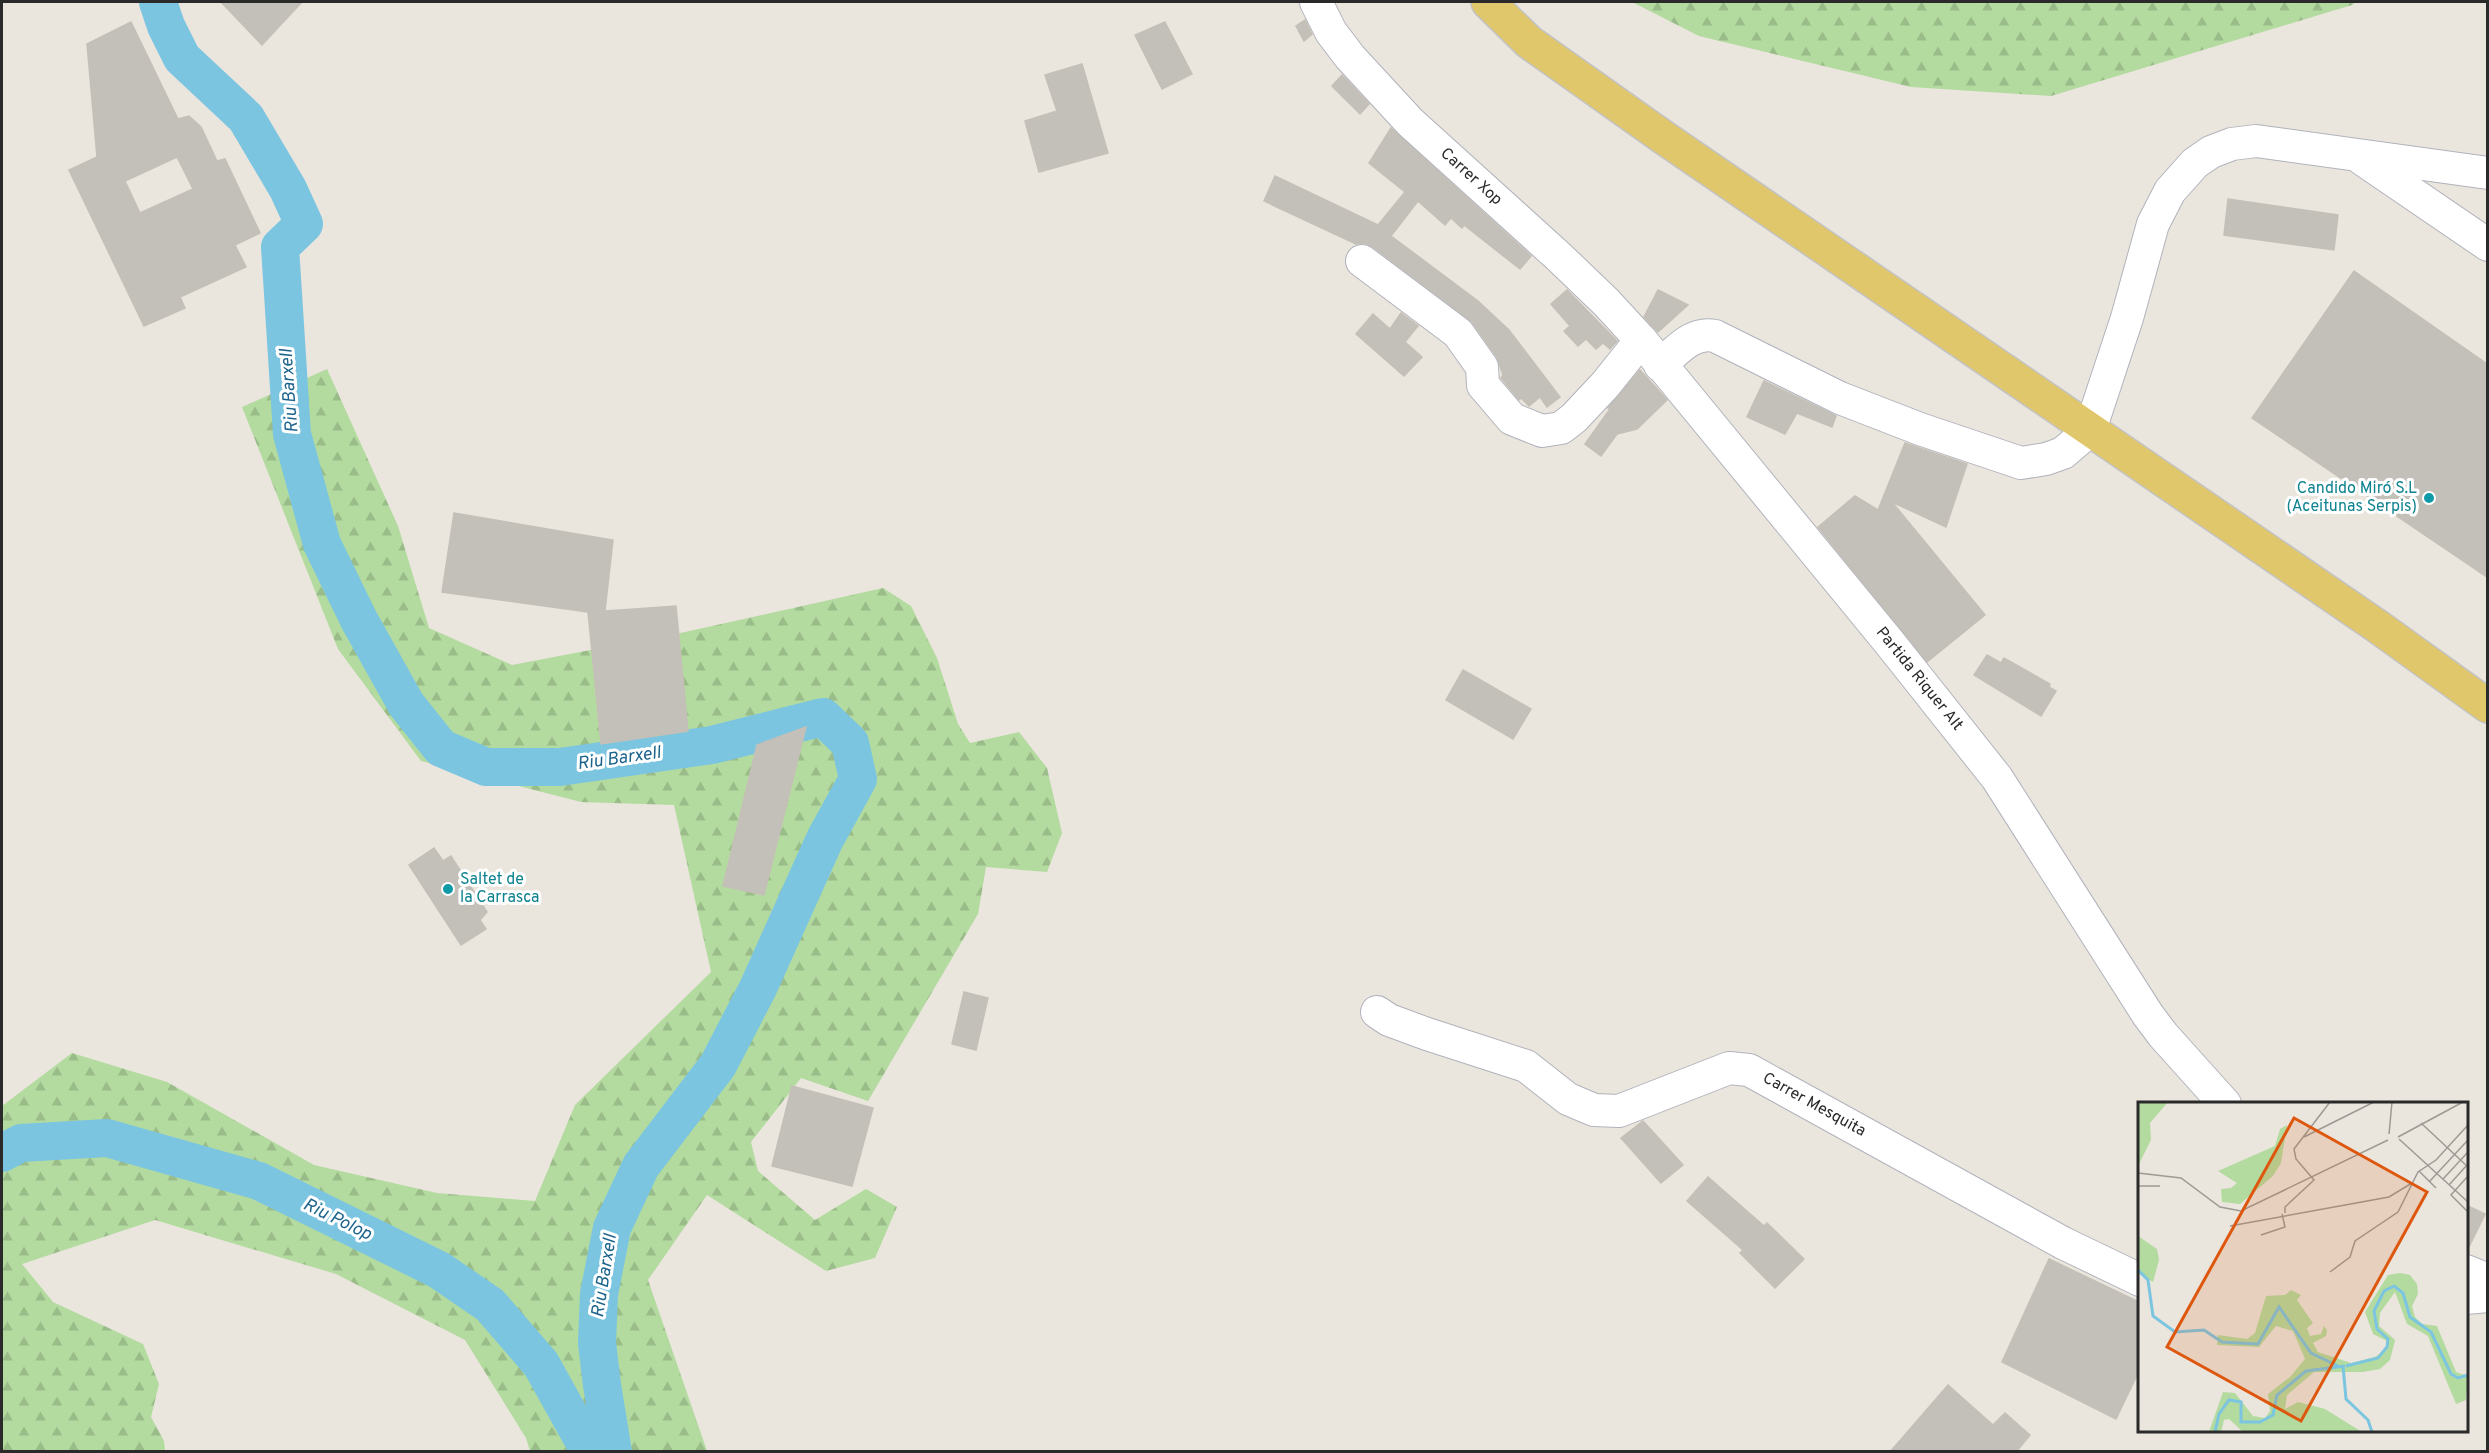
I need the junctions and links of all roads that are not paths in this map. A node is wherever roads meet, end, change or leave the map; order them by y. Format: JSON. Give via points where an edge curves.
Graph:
{"nodes":[{"id":1,"x":1316,"y":2,"type":"edge"},
{"id":2,"x":1488,"y":2,"type":"edge"},
{"id":3,"x":2357,"y":156,"type":"junction"},
{"id":4,"x":2487,"y":173,"type":"edge"},
{"id":5,"x":2487,"y":245,"type":"edge"},
{"id":6,"x":1362,"y":261,"type":"dead end"},
{"id":7,"x":1641,"y":340,"type":"junction"},
{"id":8,"x":1660,"y":365,"type":"junction"},
{"id":9,"x":2090,"y":430,"type":"junction"},
{"id":10,"x":2487,"y":706,"type":"edge"},
{"id":11,"x":1377,"y":1012,"type":"dead end"},
{"id":12,"x":2223,"y":1102,"type":"edge"},
{"id":13,"x":2468,"y":1272,"type":"edge"},
{"id":14,"x":2138,"y":1280,"type":"edge"},
{"id":15,"x":2487,"y":1280,"type":"edge"},
{"id":16,"x":2487,"y":1296,"type":"edge"},
{"id":17,"x":2468,"y":1298,"type":"edge"}],
"edges":[{"from":1,"to":7,"type":"street","name":"Carrer Xop","via":[[1331,32],[1350,57],[1410,122],[1558,256]]},
{"from":2,"to":9,"type":"main road","via":[[1529,42],[1664,138]]},
{"from":3,"to":4,"type":"street"},
{"from":3,"to":5,"type":"street"},
{"from":3,"to":9,"type":"street","via":[[2256,141],[2211,152],[2182,176],[2153,224]]},
{"from":6,"to":7,"type":"street","via":[[1458,333],[1482,367],[1482,385],[1512,419],[1542,431],[1561,428],[1574,418]]},
{"from":7,"to":8,"type":"street","name":"Partida Riquer Alt"},
{"from":8,"to":9,"type":"street","via":[[1690,339],[1705,334],[1715,336],[1840,398],[2021,463],[2063,453]]},
{"from":8,"to":12,"type":"street","name":"Partida Riquer Alt","via":[[1997,778],[2148,1015]]},
{"from":9,"to":10,"type":"main road"},
{"from":11,"to":14,"type":"street","name":"Carrer Mesquita","via":[[1427,1034],[1526,1066],[1568,1099],[1594,1110],[1619,1111],[1730,1068],[1749,1070],[2063,1243]]},
{"from":13,"to":15,"type":"street"},
{"from":16,"to":17,"type":"street"}]}
